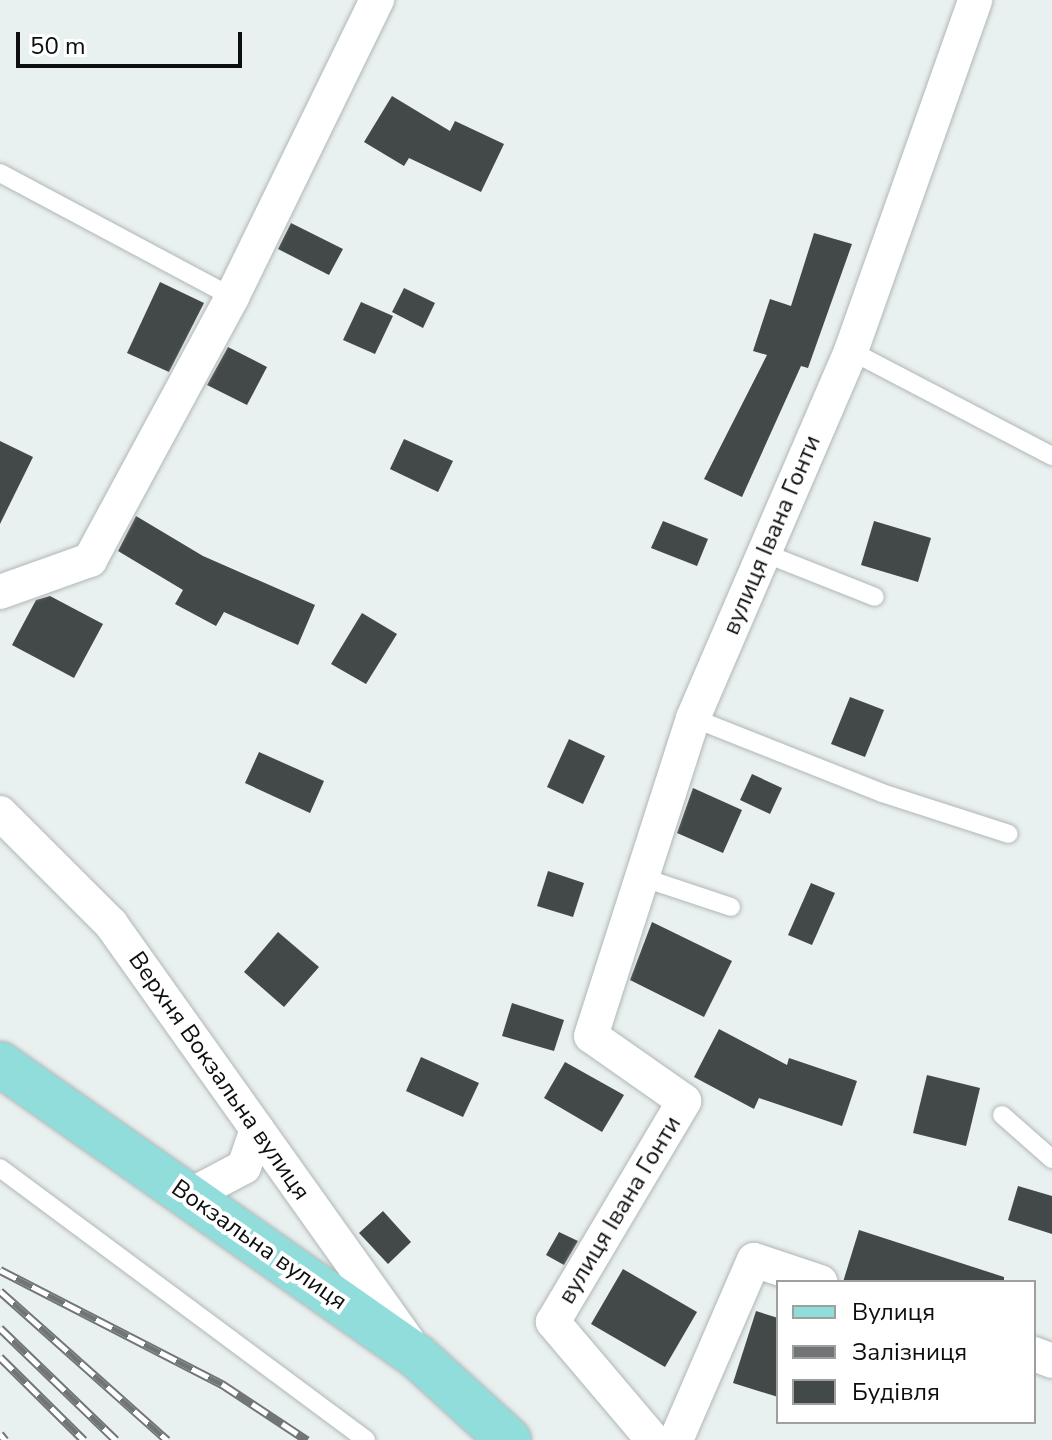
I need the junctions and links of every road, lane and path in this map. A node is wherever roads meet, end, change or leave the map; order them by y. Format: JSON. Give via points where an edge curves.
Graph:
{"nodes":[{"id":1,"x":377,"y":0,"type":"edge"},
{"id":2,"x":975,"y":0,"type":"edge"},
{"id":3,"x":0,"y":173,"type":"edge"},
{"id":4,"x":232,"y":297,"type":"junction"},
{"id":5,"x":851,"y":351,"type":"junction"},
{"id":6,"x":1052,"y":456,"type":"edge"},
{"id":7,"x":764,"y":553,"type":"junction"},
{"id":8,"x":0,"y":592,"type":"edge"},
{"id":9,"x":875,"y":597,"type":"dead end"},
{"id":10,"x":693,"y":718,"type":"junction"},
{"id":11,"x":0,"y":813,"type":"edge"},
{"id":12,"x":1009,"y":834,"type":"dead end"},
{"id":13,"x":638,"y":876,"type":"junction"},
{"id":14,"x":731,"y":907,"type":"dead end"},
{"id":15,"x":0,"y":1064,"type":"edge"},
{"id":16,"x":1002,"y":1115,"type":"dead end"},
{"id":17,"x":257,"y":1129,"type":"junction"},
{"id":18,"x":1052,"y":1159,"type":"edge"},
{"id":19,"x":0,"y":1168,"type":"edge"},
{"id":20,"x":189,"y":1196,"type":"junction"},
{"id":21,"x":814,"y":1280,"type":"edge"},
{"id":22,"x":418,"y":1357,"type":"junction"},
{"id":23,"x":366,"y":1440,"type":"edge"},
{"id":24,"x":509,"y":1440,"type":"edge"},
{"id":25,"x":653,"y":1440,"type":"edge"},
{"id":26,"x":676,"y":1440,"type":"edge"}],
"edges":[{"from":1,"to":4,"type":"street"},
{"from":2,"to":5,"type":"street","name":"вулиця Івана Гонти"},
{"from":3,"to":4,"type":"lane"},
{"from":4,"to":8,"type":"street","via":[[90,560]]},
{"from":5,"to":6,"type":"lane"},
{"from":5,"to":7,"type":"street","name":"вулиця Івана Гонти"},
{"from":7,"to":9,"type":"lane"},
{"from":7,"to":10,"type":"street","name":"вулиця Івана Гонти"},
{"from":10,"to":12,"type":"lane","via":[[882,793]]},
{"from":10,"to":13,"type":"street","name":"вулиця Івана Гонти"},
{"from":11,"to":17,"type":"street","name":"Верхня Вокзальна вулиця","via":[[111,924]]},
{"from":13,"to":14,"type":"lane"},
{"from":13,"to":25,"type":"street","name":"вулиця Івана Гонти","via":[[591,1036],[684,1101],[553,1322]]},
{"from":15,"to":20,"type":"main road","name":"Вокзальна вулиця"},
{"from":16,"to":18,"type":"lane"},
{"from":17,"to":20,"type":"street","via":[[244,1167]]},
{"from":17,"to":22,"type":"street","name":"Верхня Вокзальна вулиця"},
{"from":19,"to":23,"type":"lane"},
{"from":20,"to":22,"type":"main road","name":"Вокзальна вулиця"},
{"from":21,"to":26,"type":"street","via":[[754,1260]]},
{"from":22,"to":24,"type":"main road","name":"Вокзальна вулиця"}]}
